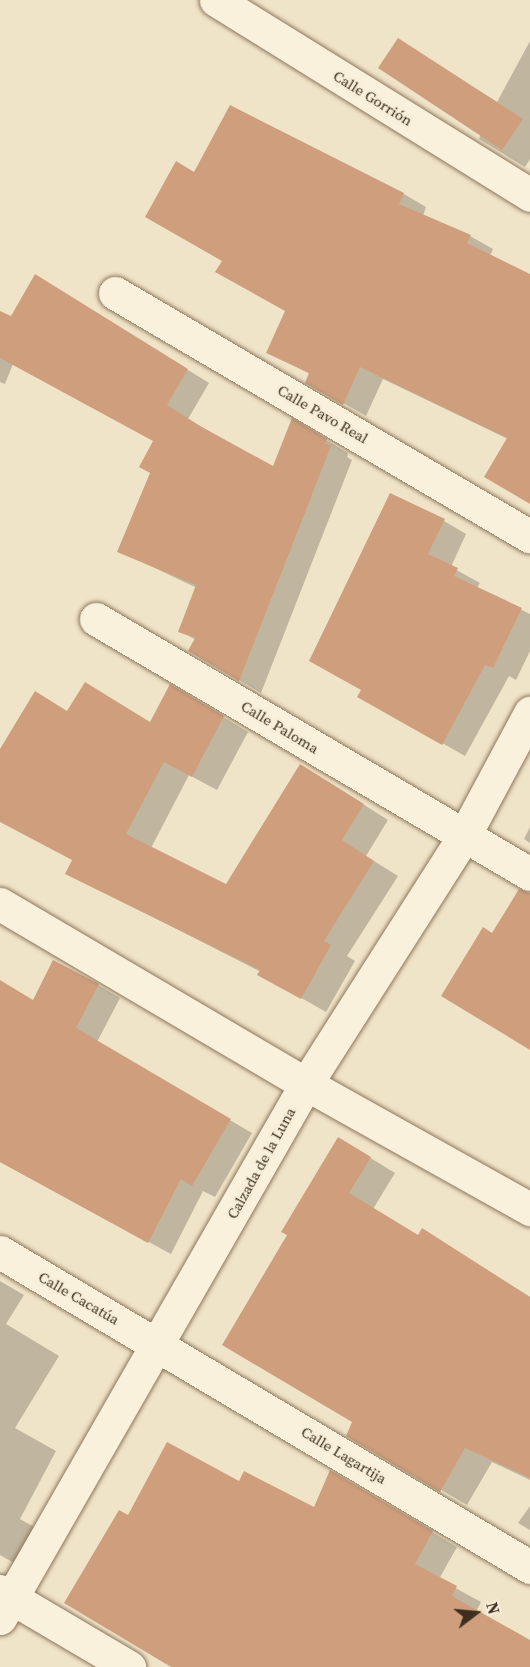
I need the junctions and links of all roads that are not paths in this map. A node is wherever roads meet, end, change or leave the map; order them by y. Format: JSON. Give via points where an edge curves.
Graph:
{"nodes":[{"id":1,"x":216,"y":0,"type":"edge"},
{"id":2,"x":530,"y":195,"type":"edge"},
{"id":3,"x":115,"y":293,"type":"dead end"},
{"id":4,"x":530,"y":536,"type":"edge"},
{"id":5,"x":96,"y":619,"type":"dead end"},
{"id":6,"x":530,"y":713,"type":"edge"},
{"id":7,"x":464,"y":836,"type":"junction"},
{"id":8,"x":530,"y":874,"type":"edge"},
{"id":9,"x":0,"y":904,"type":"edge"},
{"id":10,"x":306,"y":1084,"type":"junction"},
{"id":11,"x":530,"y":1209,"type":"edge"},
{"id":12,"x":0,"y":1251,"type":"edge"},
{"id":13,"x":159,"y":1344,"type":"junction"},
{"id":14,"x":530,"y":1567,"type":"edge"},
{"id":15,"x":4,"y":1602,"type":"edge"},
{"id":16,"x":129,"y":1667,"type":"edge"}],
"edges":[{"from":1,"to":2,"type":"street","name":"Calle Gorrión"},
{"from":3,"to":4,"type":"street","name":"Calle Pavo Real"},
{"from":5,"to":7,"type":"street","name":"Calle Paloma"},
{"from":6,"to":7,"type":"street","name":"Calzada de la Luna"},
{"from":7,"to":8,"type":"street","name":"Calle Paloma"},
{"from":7,"to":10,"type":"street","name":"Calzada de la Luna"},
{"from":9,"to":10,"type":"street"},
{"from":10,"to":11,"type":"street"},
{"from":10,"to":13,"type":"street","name":"Calzada de la Luna"},
{"from":12,"to":13,"type":"street","name":"Calle Cacatúa"},
{"from":13,"to":14,"type":"street","name":"Calle Lagartija"},
{"from":13,"to":15,"type":"street","name":"Calzada de la Luna"},
{"from":15,"to":16,"type":"street"}]}
